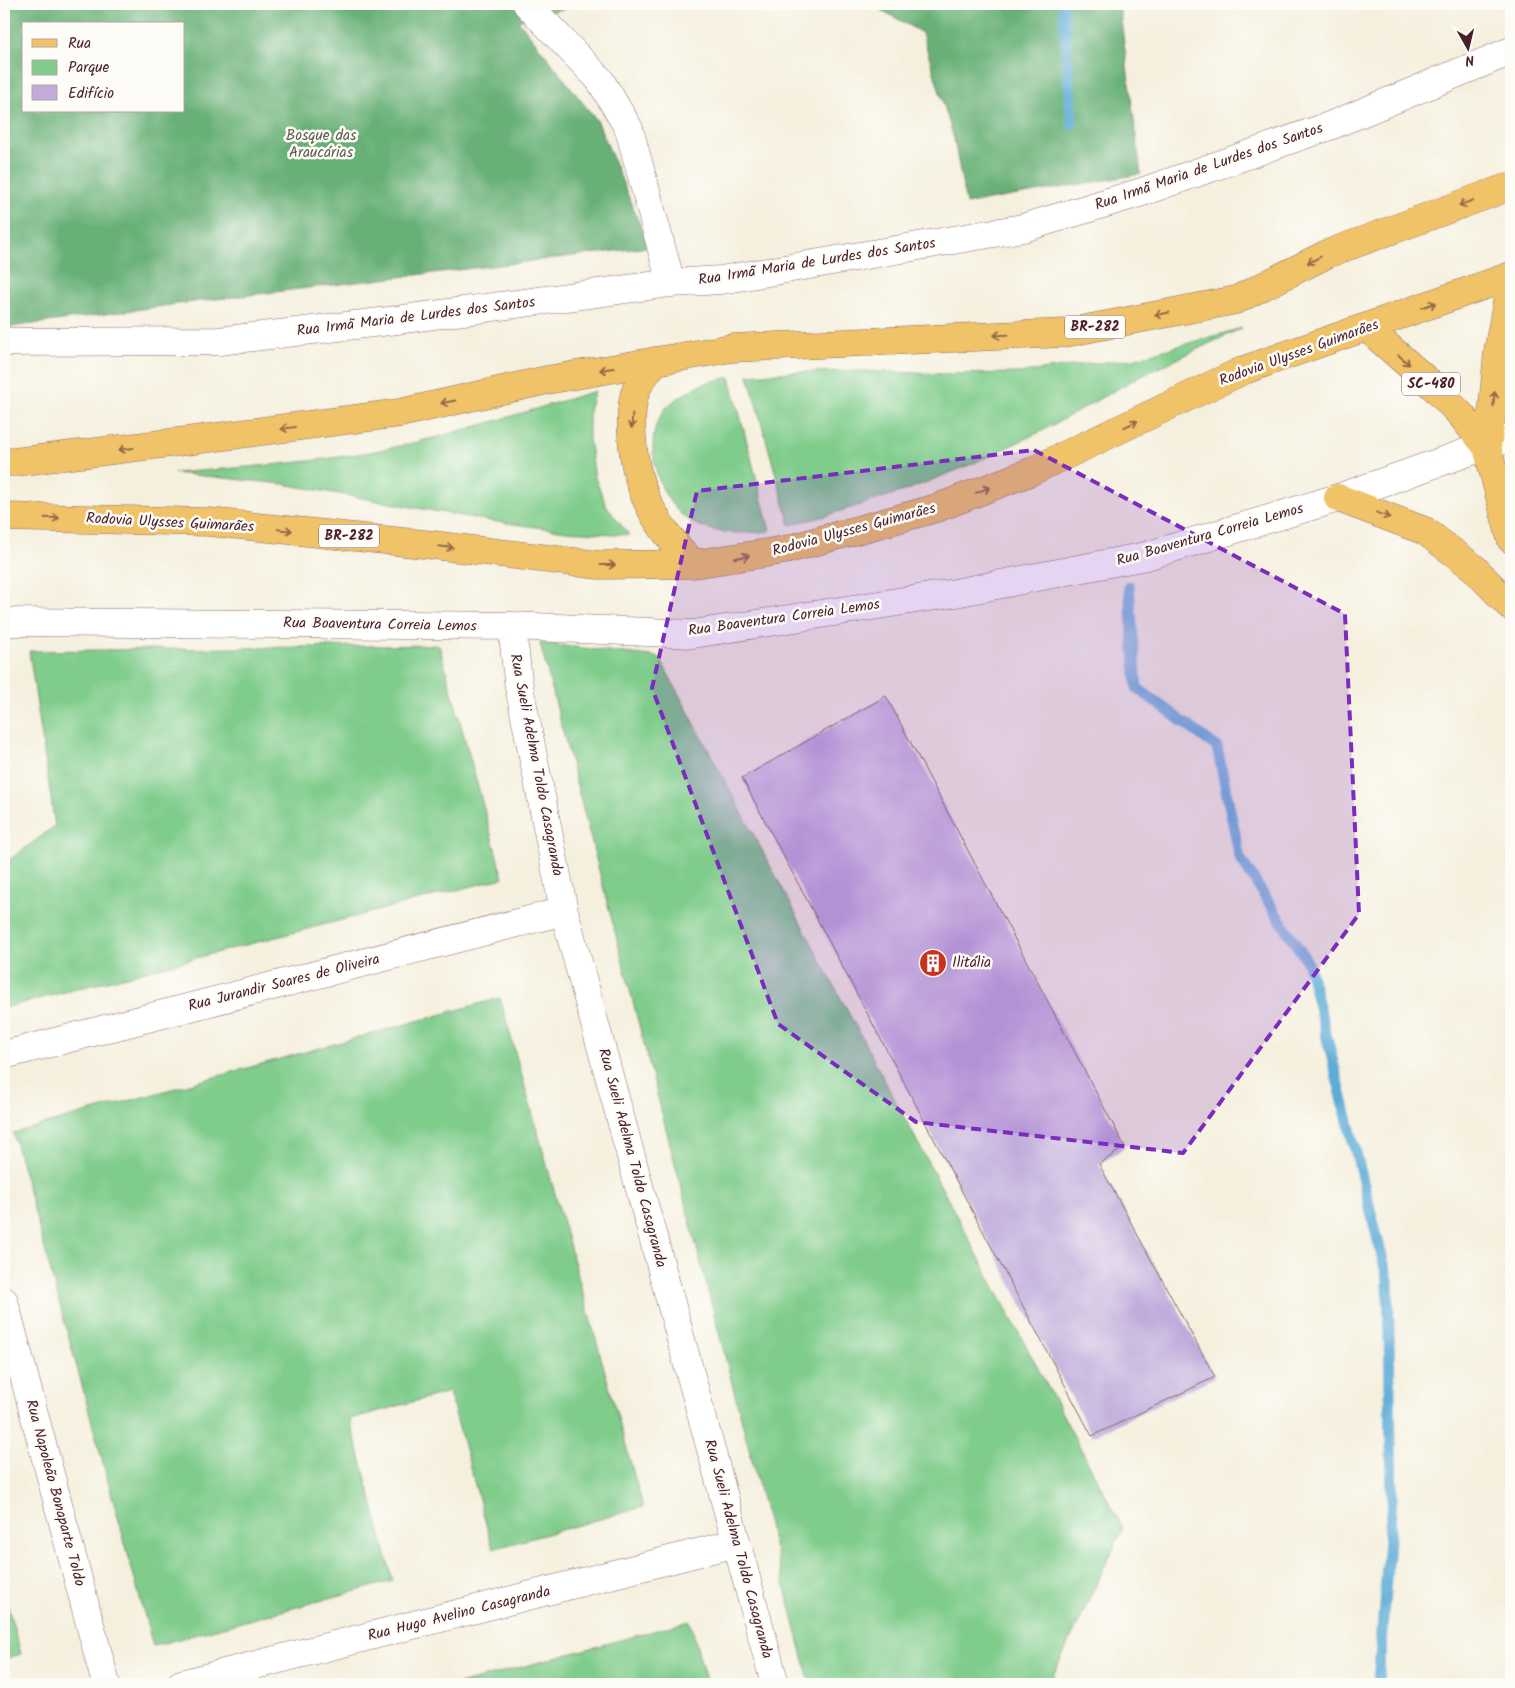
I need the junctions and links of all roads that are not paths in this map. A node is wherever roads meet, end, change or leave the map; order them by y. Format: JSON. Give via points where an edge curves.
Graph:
{"nodes":[{"id":1,"x":527,"y":4,"type":"edge"},
{"id":2,"x":1511,"y":51,"type":"edge"},
{"id":3,"x":1511,"y":186,"type":"edge"},
{"id":4,"x":1511,"y":276,"type":"edge"},
{"id":5,"x":1511,"y":280,"type":"edge"},
{"id":6,"x":671,"y":283,"type":"junction"},
{"id":7,"x":1367,"y":328,"type":"junction"},
{"id":8,"x":4,"y":342,"type":"edge"},
{"id":9,"x":655,"y":361,"type":"junction"},
{"id":10,"x":1499,"y":442,"type":"edge"},
{"id":11,"x":4,"y":462,"type":"edge"},
{"id":12,"x":1338,"y":498,"type":"junction"},
{"id":13,"x":4,"y":517,"type":"edge"},
{"id":14,"x":1511,"y":539,"type":"edge"},
{"id":15,"x":694,"y":564,"type":"junction"},
{"id":16,"x":1511,"y":607,"type":"edge"},
{"id":17,"x":4,"y":622,"type":"edge"},
{"id":18,"x":512,"y":626,"type":"junction"},
{"id":19,"x":564,"y":911,"type":"junction"},
{"id":20,"x":4,"y":1055,"type":"edge"},
{"id":21,"x":4,"y":1301,"type":"edge"},
{"id":22,"x":736,"y":1543,"type":"junction"},
{"id":23,"x":106,"y":1684,"type":"edge"},
{"id":24,"x":181,"y":1684,"type":"edge"},
{"id":25,"x":775,"y":1684,"type":"edge"}],
"edges":[{"from":1,"to":6,"type":"street","via":[[600,80],[629,129]]},
{"from":2,"to":6,"type":"street","name":"Rua Irmã Maria de Lurdes dos Santos","via":[[1332,125],[1142,192],[1023,228],[722,280]]},
{"from":3,"to":9,"type":"main road","number":"BR-282","one_way":true,"via":[[1327,254],[1236,300],[1065,333],[732,348]]},
{"from":7,"to":4,"type":"main road","name":"Rodovia Ulysses Guimarães","number":"BR-282","one_way":true},
{"from":10,"to":5,"type":"main road","number":"SC-480","one_way":true,"via":[[1493,406],[1498,351]]},
{"from":6,"to":8,"type":"street","name":"Rua Irmã Maria de Lurdes dos Santos","via":[[389,322],[219,341]]},
{"from":7,"to":10,"type":"main road","number":"SC-480","one_way":true,"via":[[1434,386],[1461,415]]},
{"from":15,"to":7,"type":"main road","name":"Rodovia Ulysses Guimarães","number":"BR-282","one_way":true,"via":[[785,550],[938,508],[1030,472],[1244,370]]},
{"from":9,"to":11,"type":"main road","number":"BR-282","one_way":true,"via":[[547,380],[400,413]]},
{"from":9,"to":15,"type":"main road","one_way":true,"via":[[636,390],[631,419],[633,456],[642,492],[656,519],[674,545]]},
{"from":10,"to":12,"type":"street","name":"Rua Boaventura Correia Lemos"},
{"from":10,"to":14,"type":"main road","number":"SC-480"},
{"from":12,"to":16,"type":"main road","one_way":true,"via":[[1425,531],[1474,568]]},
{"from":12,"to":18,"type":"street","name":"Rua Boaventura Correia Lemos","via":[[1146,556],[800,618],[693,634]]},
{"from":13,"to":15,"type":"main road","name":"Rodovia Ulysses Guimarães","number":"BR-282","one_way":true,"via":[[209,522],[599,565]]},
{"from":17,"to":18,"type":"street","name":"Rua Boaventura Correia Lemos"},
{"from":18,"to":19,"type":"street","name":"Rua Sueli Adelma Toldo Casagranda","via":[[518,681]]},
{"from":19,"to":20,"type":"street","name":"Rua Jurandir Soares de Oliveira"},
{"from":19,"to":22,"type":"street","name":"Rua Sueli Adelma Toldo Casagranda"},
{"from":21,"to":23,"type":"street","name":"Rua Napoleão Bonaparte Toldo"},
{"from":22,"to":24,"type":"street","name":"Rua Hugo Avelino Casagranda"},
{"from":22,"to":25,"type":"street","name":"Rua Sueli Adelma Toldo Casagranda"}]}
